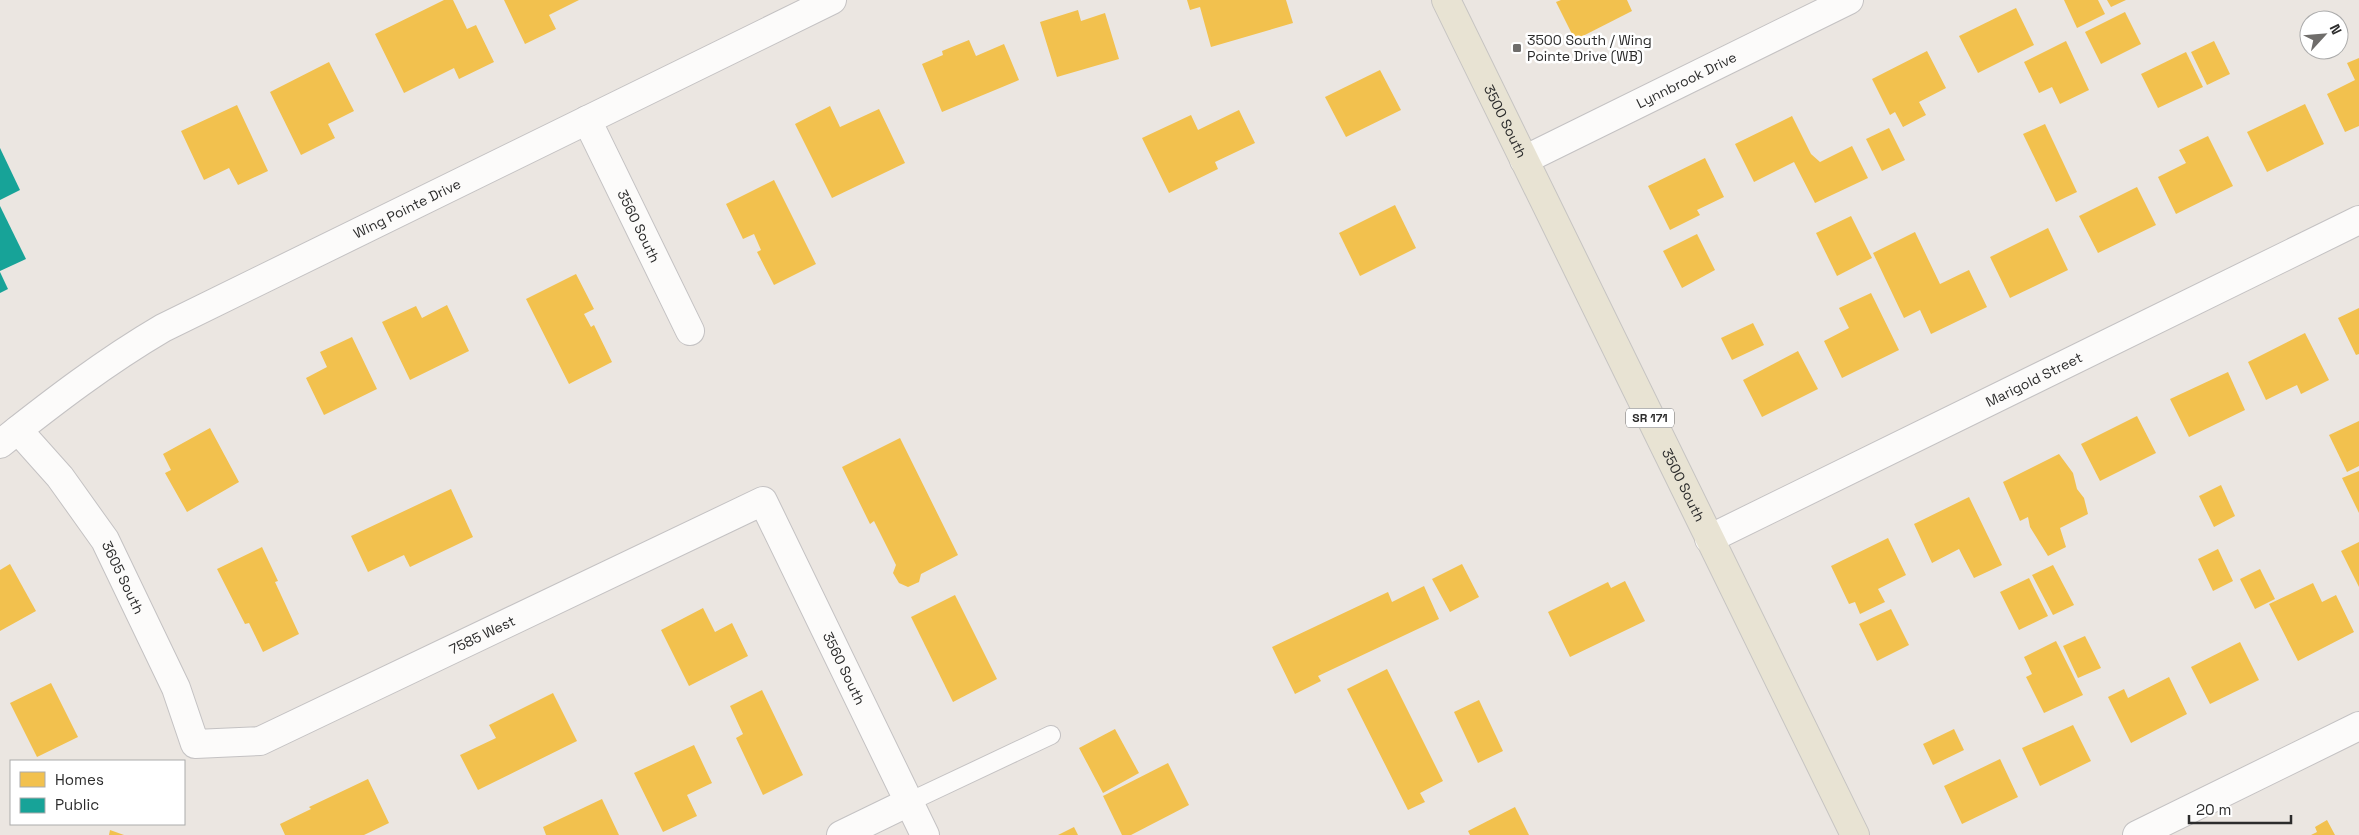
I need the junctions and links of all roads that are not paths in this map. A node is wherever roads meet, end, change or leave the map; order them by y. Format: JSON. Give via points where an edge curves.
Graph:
{"nodes":[{"id":1,"x":832,"y":0,"type":"edge"},
{"id":2,"x":1446,"y":0,"type":"edge"},
{"id":3,"x":1849,"y":0,"type":"edge"},
{"id":4,"x":587,"y":120,"type":"junction"},
{"id":5,"x":1524,"y":160,"type":"junction"},
{"id":6,"x":2359,"y":220,"type":"edge"},
{"id":7,"x":690,"y":330,"type":"dead end"},
{"id":8,"x":9,"y":437,"type":"edge"},
{"id":9,"x":763,"y":501,"type":"joint"},
{"id":10,"x":1709,"y":539,"type":"junction"},
{"id":11,"x":2359,"y":726,"type":"edge"},
{"id":12,"x":1050,"y":735,"type":"dead end"},
{"id":13,"x":195,"y":744,"type":"joint"},
{"id":14,"x":909,"y":802,"type":"junction"},
{"id":15,"x":841,"y":835,"type":"edge"},
{"id":16,"x":925,"y":835,"type":"edge"},
{"id":17,"x":1855,"y":835,"type":"edge"},
{"id":18,"x":2137,"y":835,"type":"edge"}],
"edges":[{"from":1,"to":4,"type":"street","name":"Wing Pointe Drive"},
{"from":2,"to":5,"type":"main road","name":"3500 South","number":"SR 171"},
{"from":3,"to":5,"type":"street","name":"Lynnbrook Drive"},
{"from":4,"to":7,"type":"street","name":"3560 South"},
{"from":4,"to":8,"type":"street","name":"Wing Pointe Drive","via":[[163,328],[76,384]]},
{"from":5,"to":10,"type":"main road","name":"3500 South","number":"SR 171"},
{"from":6,"to":10,"type":"street","name":"Marigold Street"},
{"from":8,"to":13,"type":"street","name":"3605 South","via":[[60,477],[104,540],[176,688]]},
{"from":9,"to":13,"type":"street","name":"7585 West","via":[[260,741]]},
{"from":9,"to":14,"type":"street","name":"3560 South"},
{"from":10,"to":17,"type":"main road","name":"3500 South","number":"SR 171"},
{"from":11,"to":18,"type":"street"},
{"from":12,"to":14,"type":"lane"},
{"from":14,"to":15,"type":"street"},
{"from":14,"to":16,"type":"street","name":"3560 South"}]}
